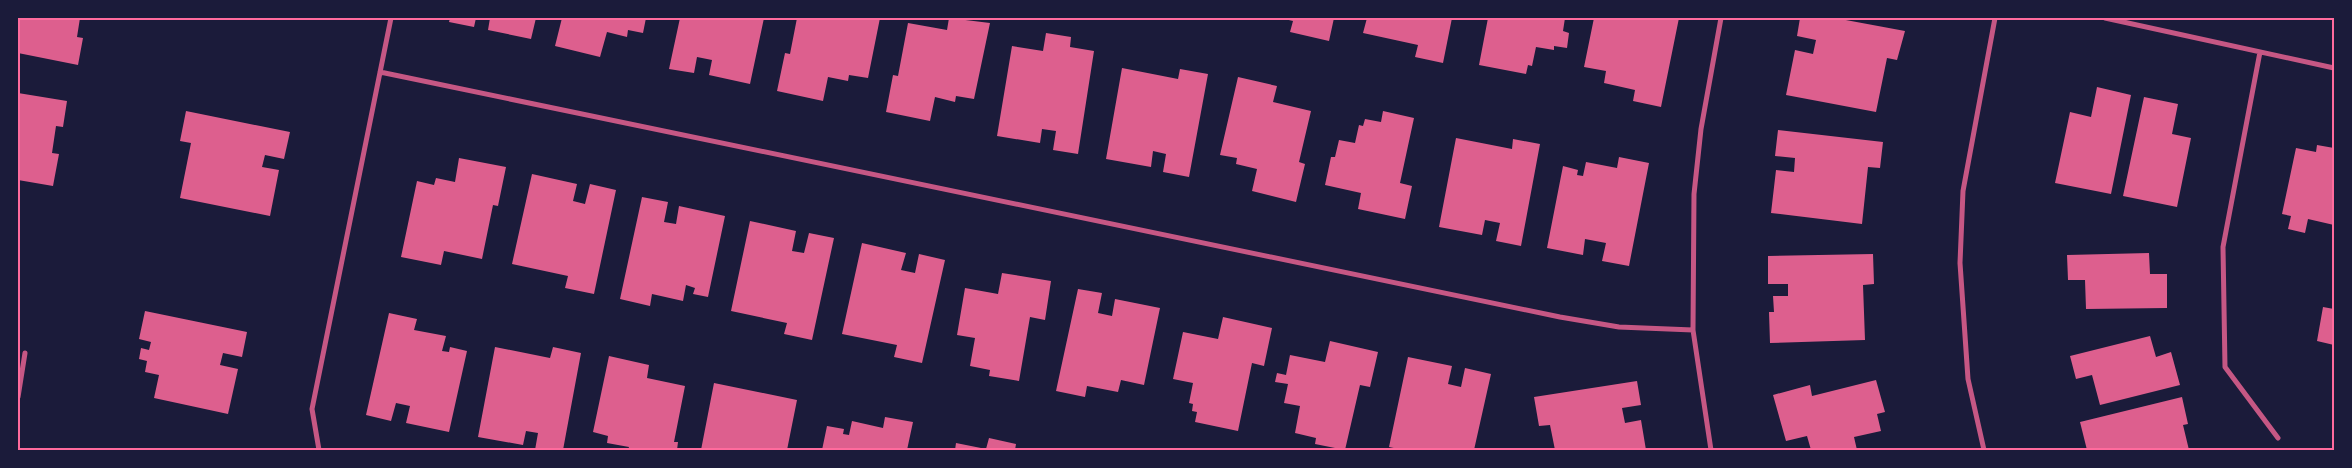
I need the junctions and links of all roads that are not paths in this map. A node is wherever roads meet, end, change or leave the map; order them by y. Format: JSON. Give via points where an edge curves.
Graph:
{"nodes":[{"id":1,"x":391,"y":18,"type":"edge"},
{"id":2,"x":1721,"y":18,"type":"edge"},
{"id":3,"x":1995,"y":18,"type":"edge"},
{"id":4,"x":2105,"y":18,"type":"edge"},
{"id":5,"x":2260,"y":52,"type":"junction"},
{"id":6,"x":2334,"y":68,"type":"edge"},
{"id":7,"x":380,"y":72,"type":"junction"},
{"id":8,"x":1693,"y":330,"type":"junction"},
{"id":9,"x":25,"y":353,"type":"dead end"},
{"id":10,"x":18,"y":396,"type":"edge"},
{"id":11,"x":2278,"y":438,"type":"dead end"},
{"id":12,"x":319,"y":450,"type":"edge"},
{"id":13,"x":1711,"y":450,"type":"edge"},
{"id":14,"x":1984,"y":450,"type":"edge"}],
"edges":[{"from":1,"to":7,"type":"street"},
{"from":2,"to":8,"type":"street","via":[[1701,129],[1694,194]]},
{"from":3,"to":14,"type":"street","via":[[1963,192],[1960,264],[1968,380]]},
{"from":4,"to":5,"type":"street"},
{"from":5,"to":6,"type":"street"},
{"from":5,"to":11,"type":"street","via":[[2223,247],[2225,366]]},
{"from":7,"to":8,"type":"street","via":[[1560,317],[1619,327]]},
{"from":7,"to":12,"type":"street","via":[[312,409]]},
{"from":8,"to":13,"type":"street"},
{"from":9,"to":10,"type":"street"}]}
